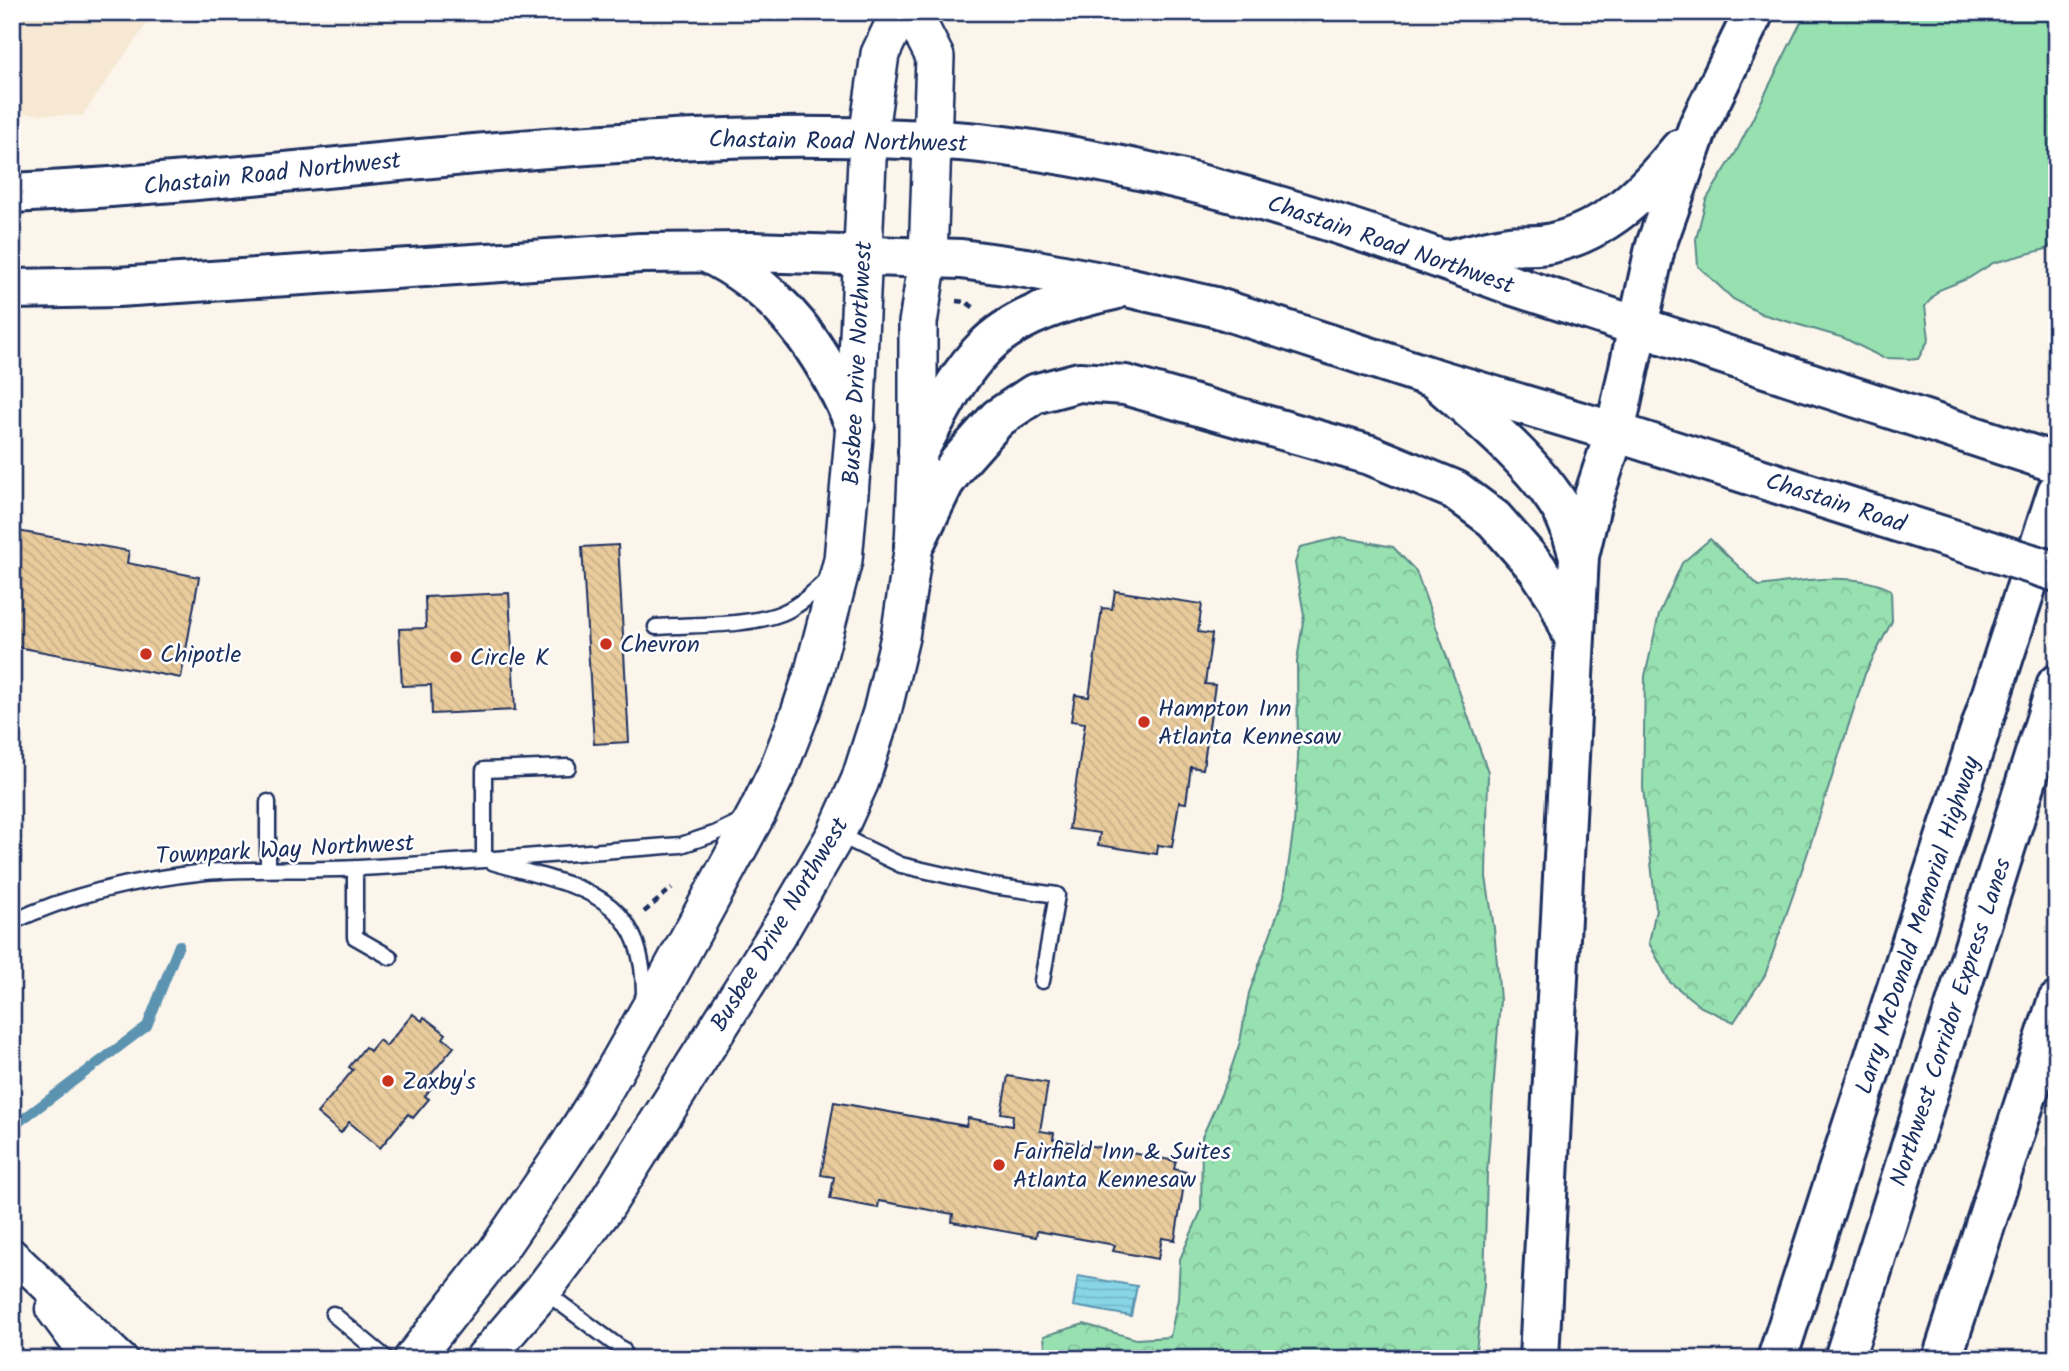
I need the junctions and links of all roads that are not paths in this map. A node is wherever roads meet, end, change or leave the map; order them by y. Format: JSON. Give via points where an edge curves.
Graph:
{"nodes":[{"id":1,"x":900,"y":12,"type":"edge"},
{"id":2,"x":912,"y":12,"type":"edge"},
{"id":3,"x":1754,"y":12,"type":"edge"},
{"id":4,"x":1699,"y":125,"type":"junction"},
{"id":5,"x":869,"y":138,"type":"junction"},
{"id":6,"x":931,"y":141,"type":"junction"},
{"id":7,"x":12,"y":193,"type":"edge"},
{"id":8,"x":705,"y":252,"type":"junction"},
{"id":9,"x":864,"y":254,"type":"junction"},
{"id":10,"x":928,"y":258,"type":"junction"},
{"id":11,"x":1445,"y":260,"type":"junction"},
{"id":12,"x":1127,"y":287,"type":"junction"},
{"id":13,"x":12,"y":289,"type":"edge"},
{"id":14,"x":1639,"y":326,"type":"junction"},
{"id":15,"x":1434,"y":379,"type":"junction"},
{"id":16,"x":855,"y":425,"type":"junction"},
{"id":17,"x":1615,"y":432,"type":"junction"},
{"id":18,"x":918,"y":451,"type":"junction"},
{"id":19,"x":2057,"y":463,"type":"edge"},
{"id":20,"x":2057,"y":492,"type":"edge"},
{"id":21,"x":914,"y":545,"type":"junction"},
{"id":22,"x":1580,"y":556,"type":"junction"},
{"id":23,"x":843,"y":560,"type":"junction"},
{"id":24,"x":2057,"y":572,"type":"edge"},
{"id":25,"x":656,"y":626,"type":"dead end"},
{"id":26,"x":1574,"y":638,"type":"junction"},
{"id":27,"x":2057,"y":684,"type":"edge"},
{"id":28,"x":568,"y":767,"type":"dead end"},
{"id":29,"x":268,"y":802,"type":"dead end"},
{"id":30,"x":757,"y":813,"type":"junction"},
{"id":31,"x":836,"y":834,"type":"junction"},
{"id":32,"x":484,"y":860,"type":"junction"},
{"id":33,"x":355,"y":868,"type":"junction"},
{"id":34,"x":268,"y":870,"type":"junction"},
{"id":35,"x":12,"y":922,"type":"edge"},
{"id":36,"x":390,"y":957,"type":"dead end"},
{"id":37,"x":1042,"y":981,"type":"dead end"},
{"id":38,"x":2057,"y":1002,"type":"edge"},
{"id":39,"x":643,"y":1017,"type":"junction"},
{"id":40,"x":12,"y":1254,"type":"edge"},
{"id":41,"x":543,"y":1290,"type":"junction"},
{"id":42,"x":333,"y":1314,"type":"dead end"},
{"id":43,"x":623,"y":1350,"type":"dead end"},
{"id":44,"x":88,"y":1359,"type":"edge"},
{"id":45,"x":122,"y":1359,"type":"edge"},
{"id":46,"x":387,"y":1359,"type":"edge"},
{"id":47,"x":413,"y":1359,"type":"edge"},
{"id":48,"x":484,"y":1359,"type":"edge"},
{"id":49,"x":1539,"y":1359,"type":"edge"},
{"id":50,"x":1777,"y":1359,"type":"edge"},
{"id":51,"x":1844,"y":1359,"type":"edge"},
{"id":52,"x":1942,"y":1359,"type":"edge"}],
"edges":[{"from":1,"to":5,"type":"street","name":"Busbee Drive Northwest","via":[[880,54]]},
{"from":2,"to":6,"type":"street","name":"Busbee Drive Northwest","via":[[934,57]]},
{"from":3,"to":4,"type":"main road"},
{"from":4,"to":11,"type":"main road","via":[[1654,181],[1592,229],[1552,244],[1509,246]]},
{"from":4,"to":14,"type":"main road","via":[[1655,248]]},
{"from":5,"to":6,"type":"main road","name":"Chastain Road Northwest"},
{"from":5,"to":7,"type":"main road","name":"Chastain Road Northwest","via":[[631,141],[126,187]]},
{"from":5,"to":9,"type":"street","name":"Busbee Drive Northwest"},
{"from":6,"to":10,"type":"street","name":"Busbee Drive Northwest"},
{"from":6,"to":11,"type":"main road","name":"Chastain Road Northwest","via":[[979,143],[1147,171],[1246,196]]},
{"from":8,"to":9,"type":"main road"},
{"from":8,"to":13,"type":"main road","via":[[522,259],[118,287]]},
{"from":8,"to":16,"type":"main road","via":[[745,274],[789,313],[830,372]]},
{"from":9,"to":10,"type":"main road"},
{"from":9,"to":16,"type":"street","name":"Busbee Drive Northwest"},
{"from":10,"to":12,"type":"main road","via":[[1026,268]]},
{"from":10,"to":18,"type":"street","name":"Busbee Drive Northwest","via":[[918,323]]},
{"from":11,"to":14,"type":"main road","name":"Chastain Road Northwest"},
{"from":12,"to":15,"type":"main road","via":[[1215,307]]},
{"from":12,"to":18,"type":"main road","via":[[1074,298],[1042,311],[985,346],[954,387]]},
{"from":14,"to":17,"type":"main road"},
{"from":14,"to":19,"type":"main road"},
{"from":15,"to":17,"type":"main road"},
{"from":15,"to":22,"type":"main road","via":[[1483,421],[1542,483],[1561,508]]},
{"from":16,"to":23,"type":"street","name":"Busbee Drive Northwest"},
{"from":17,"to":22,"type":"main road"},
{"from":17,"to":24,"type":"main road","name":"Chastain Road","bridge":true},
{"from":18,"to":21,"type":"street","name":"Busbee Drive Northwest"},
{"from":20,"to":50,"type":"main road","name":"Larry McDonald Memorial Highway"},
{"from":21,"to":26,"type":"main road","via":[[944,484],[998,418],[1034,394],[1079,382],[1125,385],[1370,455],[1455,491],[1494,519],[1537,568],[1557,598]]},
{"from":21,"to":31,"type":"street","name":"Busbee Drive Northwest","via":[[901,637],[882,712],[860,781]]},
{"from":22,"to":26,"type":"main road"},
{"from":23,"to":25,"type":"lane","via":[[803,601],[783,612],[746,621]]},
{"from":23,"to":30,"type":"street","name":"Busbee Drive Northwest","via":[[800,713]]},
{"from":26,"to":49,"type":"main road"},
{"from":27,"to":51,"type":"main road","name":"Northwest Corridor Express Lanes"},
{"from":28,"to":32,"type":"lane","via":[[484,770]]},
{"from":29,"to":34,"type":"lane"},
{"from":30,"to":32,"type":"lane","name":"Townpark Way Northwest","via":[[681,845]]},
{"from":30,"to":39,"type":"street","name":"Busbee Drive Northwest"},
{"from":31,"to":37,"type":"lane","via":[[901,865],[1057,895]]},
{"from":31,"to":41,"type":"street","name":"Busbee Drive Northwest","via":[[603,1210]]},
{"from":32,"to":33,"type":"lane","name":"Townpark Way Northwest"},
{"from":32,"to":39,"type":"lane","name":"Townpark Way Northwest","via":[[574,887],[610,905],[628,924],[639,952]]},
{"from":33,"to":34,"type":"lane","name":"Townpark Way Northwest"},
{"from":33,"to":36,"type":"lane","via":[[355,937]]},
{"from":34,"to":35,"type":"lane","name":"Townpark Way Northwest","via":[[207,872],[100,889]]},
{"from":38,"to":52,"type":"main road"},
{"from":39,"to":47,"type":"street","name":"Busbee Drive Northwest","via":[[563,1155],[496,1253]]},
{"from":40,"to":44,"type":"street"},
{"from":40,"to":45,"type":"street"},
{"from":41,"to":43,"type":"lane"},
{"from":41,"to":48,"type":"street","name":"Busbee Drive Northwest"},
{"from":42,"to":46,"type":"lane"}]}
